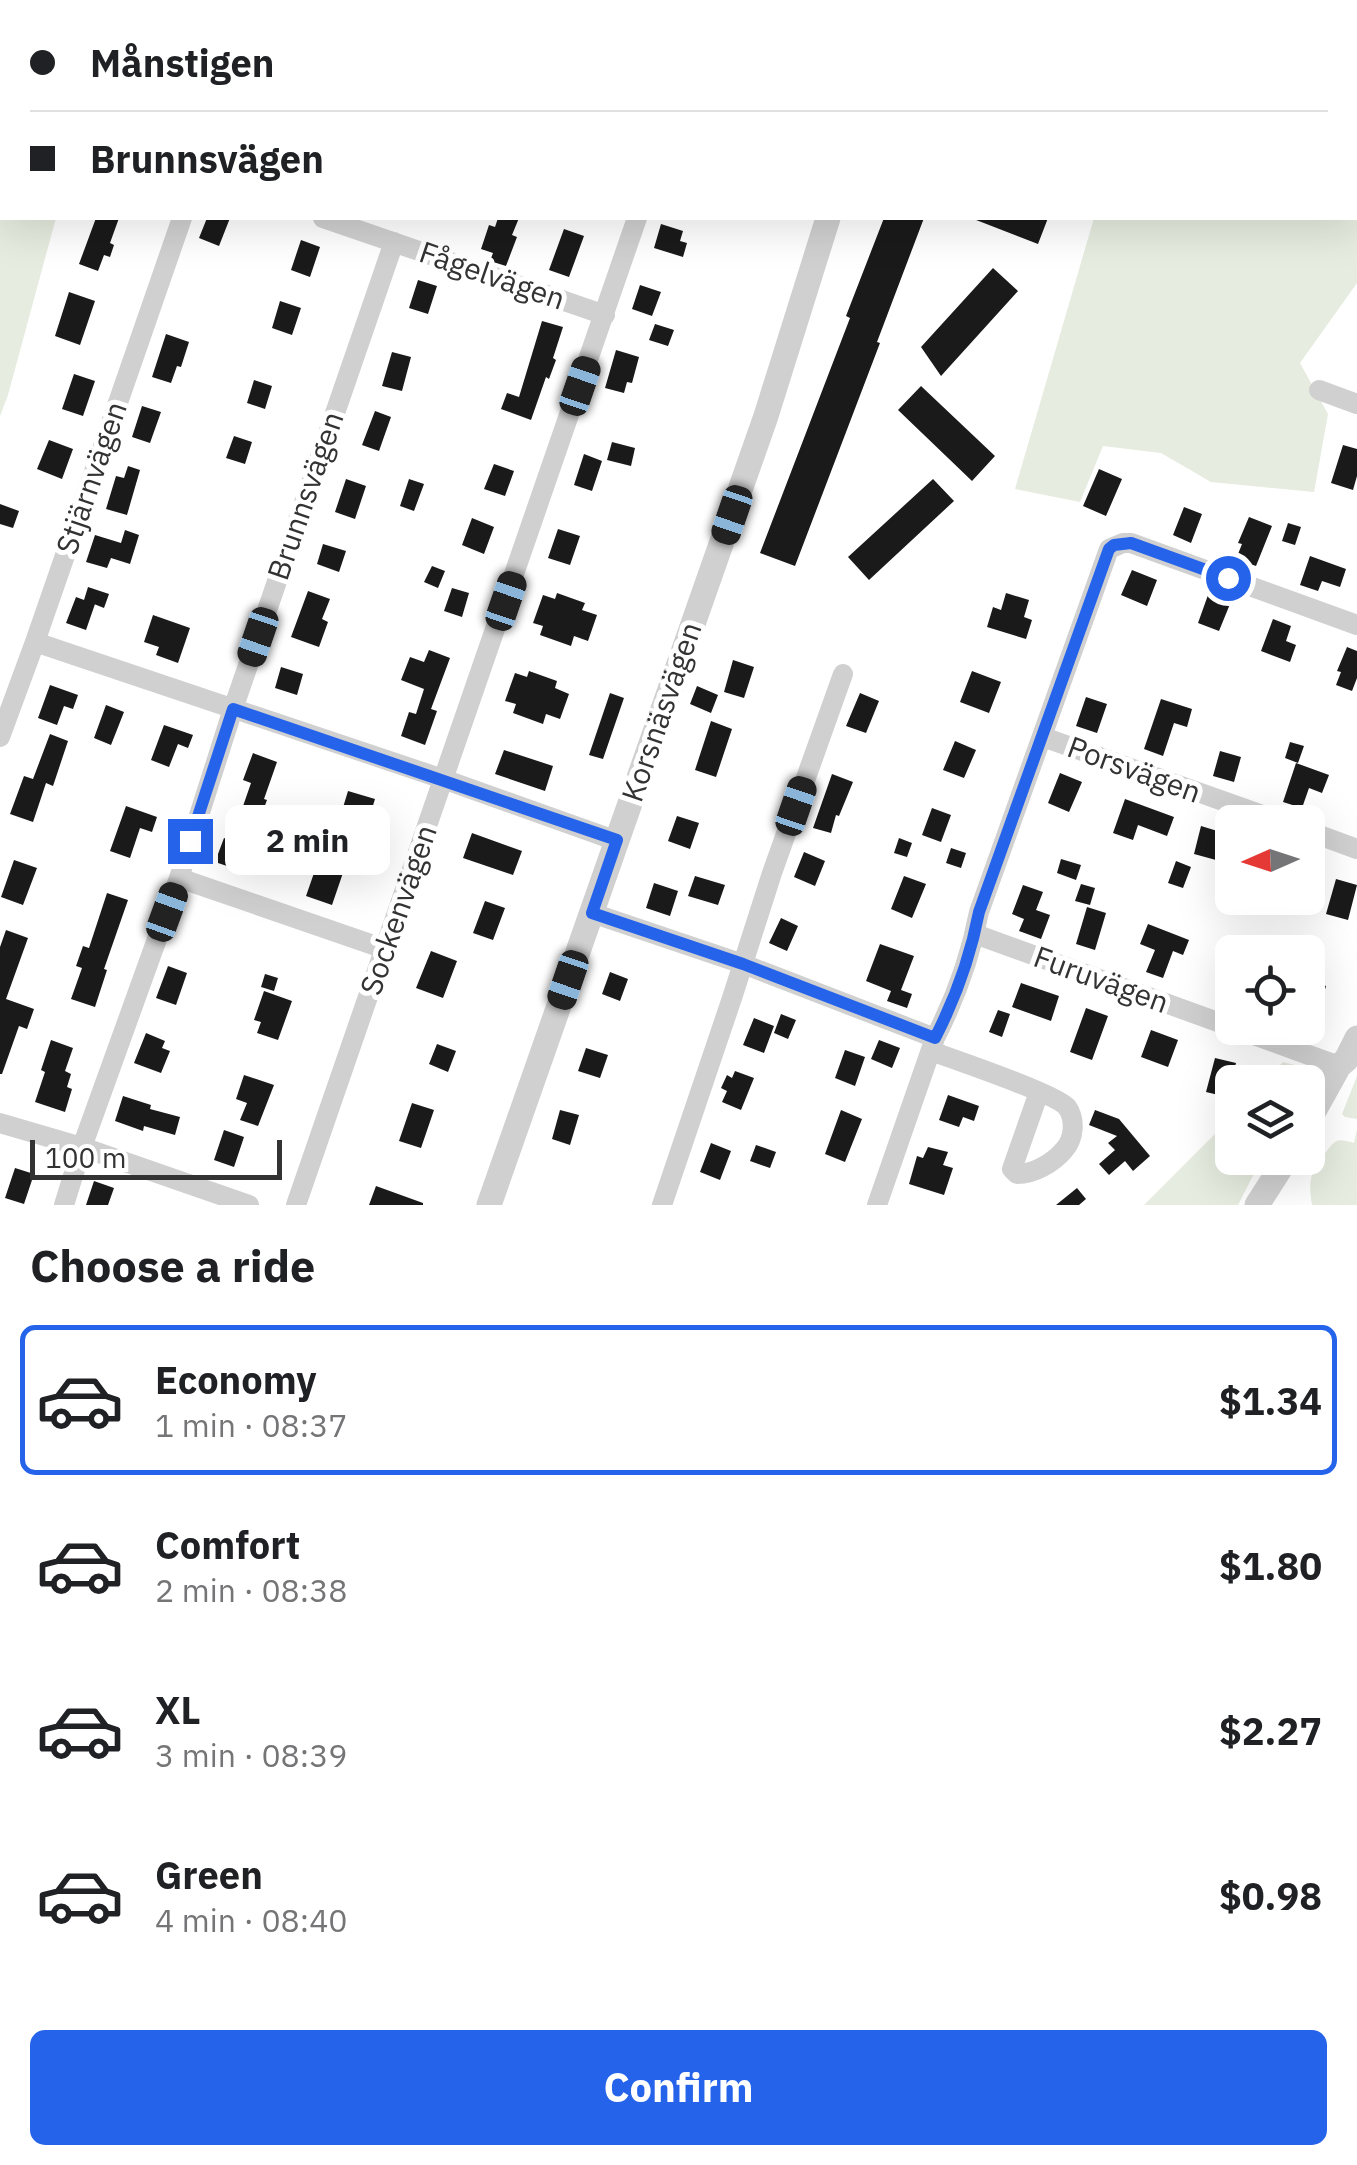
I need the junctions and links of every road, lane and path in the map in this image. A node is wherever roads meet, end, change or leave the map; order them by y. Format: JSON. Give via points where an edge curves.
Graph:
{"nodes":[{"id":1,"x":181,"y":220,"type":"edge"},
{"id":2,"x":329,"y":220,"type":"edge"},
{"id":3,"x":637,"y":220,"type":"edge"},
{"id":4,"x":827,"y":220,"type":"edge"},
{"id":5,"x":394,"y":242,"type":"junction"},
{"id":6,"x":605,"y":315,"type":"junction"},
{"id":7,"x":1319,"y":390,"type":"dead end"},
{"id":8,"x":1357,"y":404,"type":"edge"},
{"id":9,"x":1357,"y":625,"type":"edge"},
{"id":10,"x":36,"y":642,"type":"junction"},
{"id":11,"x":843,"y":674,"type":"dead end"},
{"id":12,"x":233,"y":709,"type":"junction"},
{"id":13,"x":0,"y":737,"type":"edge"},
{"id":14,"x":1043,"y":737,"type":"junction"},
{"id":15,"x":443,"y":779,"type":"junction"},
{"id":16,"x":1234,"y":805,"type":"edge"},
{"id":17,"x":1325,"y":838,"type":"edge"},
{"id":18,"x":617,"y":840,"type":"junction"},
{"id":19,"x":1357,"y":849,"type":"edge"},
{"id":20,"x":179,"y":878,"type":"junction"},
{"id":21,"x":592,"y":913,"type":"junction"},
{"id":22,"x":975,"y":934,"type":"junction"},
{"id":23,"x":386,"y":949,"type":"junction"},
{"id":24,"x":743,"y":964,"type":"junction"},
{"id":25,"x":1357,"y":1038,"type":"edge"},
{"id":26,"x":933,"y":1044,"type":"junction"},
{"id":27,"x":1340,"y":1066,"type":"junction"},
{"id":28,"x":1039,"y":1092,"type":"dead end"},
{"id":29,"x":1325,"y":1092,"type":"edge"},
{"id":30,"x":0,"y":1124,"type":"edge"},
{"id":31,"x":82,"y":1147,"type":"junction"},
{"id":32,"x":1278,"y":1175,"type":"edge"},
{"id":33,"x":1262,"y":1204,"type":"edge"},
{"id":34,"x":64,"y":1205,"type":"edge"},
{"id":35,"x":248,"y":1205,"type":"edge"},
{"id":36,"x":296,"y":1205,"type":"edge"},
{"id":37,"x":489,"y":1205,"type":"edge"},
{"id":38,"x":662,"y":1205,"type":"edge"},
{"id":39,"x":878,"y":1205,"type":"edge"}],
"edges":[{"from":1,"to":10,"type":"street","name":"Stjärnvägen"},
{"from":2,"to":5,"type":"street","name":"Fågelvägen"},
{"from":3,"to":6,"type":"street","name":"Sockenvägen"},
{"from":4,"to":18,"type":"street","name":"Korsnäsvägen"},
{"from":5,"to":6,"type":"street","name":"Fågelvägen"},
{"from":5,"to":12,"type":"street","name":"Brunnsvägen"},
{"from":6,"to":15,"type":"street","name":"Sockenvägen"},
{"from":7,"to":8,"type":"street"},
{"from":9,"to":14,"type":"street","via":[[1131,543],[1114,545]]},
{"from":10,"to":12,"type":"street"},
{"from":10,"to":13,"type":"street","name":"Stjärnvägen"},
{"from":11,"to":24,"type":"street"},
{"from":12,"to":15,"type":"street"},
{"from":12,"to":20,"type":"street","name":"Brunnsvägen"},
{"from":14,"to":16,"type":"street","name":"Porsvägen"},
{"from":14,"to":22,"type":"street"},
{"from":15,"to":18,"type":"street"},
{"from":15,"to":23,"type":"street","name":"Sockenvägen"},
{"from":17,"to":19,"type":"street"},
{"from":18,"to":21,"type":"street","name":"Korsnäsvägen"},
{"from":20,"to":23,"type":"street"},
{"from":20,"to":31,"type":"street","name":"Brunnsvägen"},
{"from":21,"to":24,"type":"street"},
{"from":21,"to":37,"type":"street","name":"Korsnäsvägen"},
{"from":22,"to":26,"type":"street"},
{"from":22,"to":27,"type":"street","name":"Furuvägen"},
{"from":23,"to":36,"type":"street","name":"Sockenvägen"},
{"from":24,"to":26,"type":"street"},
{"from":24,"to":38,"type":"street"},
{"from":25,"to":27,"type":"street"},
{"from":26,"to":28,"type":"street"},
{"from":26,"to":39,"type":"street"},
{"from":27,"to":29,"type":"street"},
{"from":30,"to":31,"type":"street"},
{"from":31,"to":34,"type":"street","name":"Brunnsvägen"},
{"from":31,"to":35,"type":"street"},
{"from":32,"to":33,"type":"street"}]}
